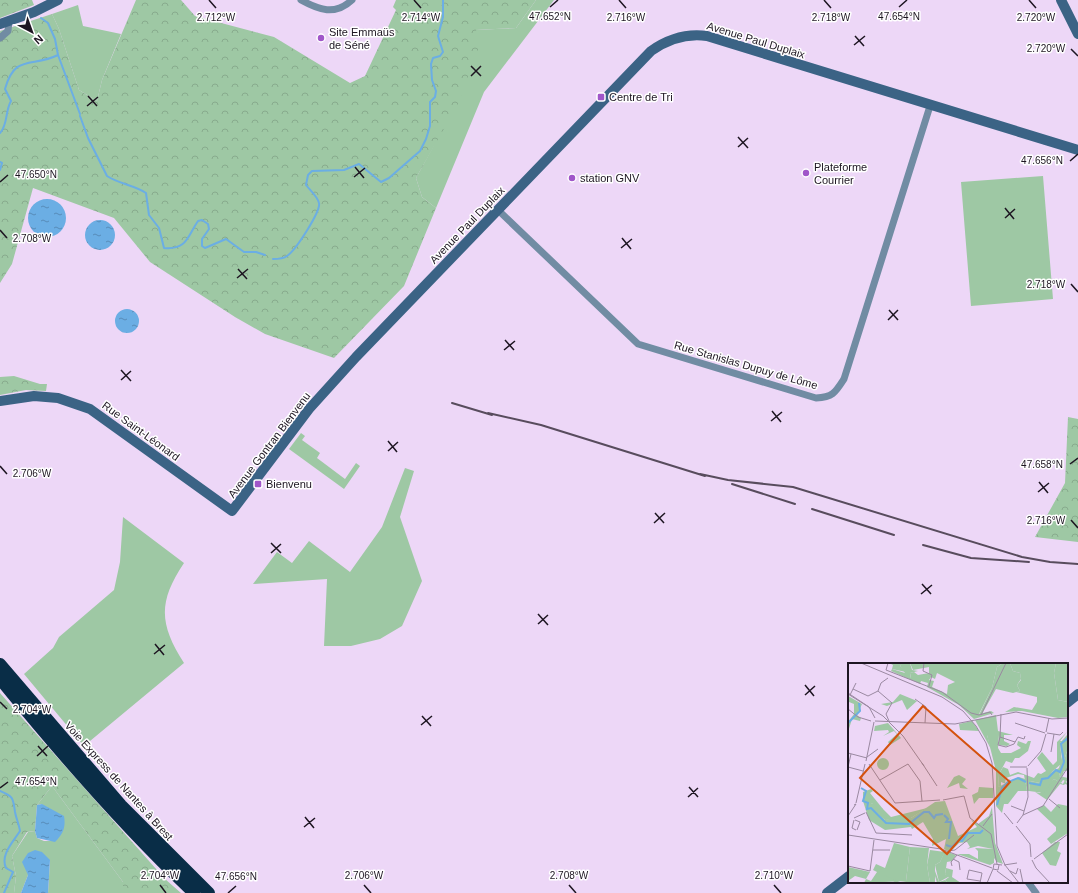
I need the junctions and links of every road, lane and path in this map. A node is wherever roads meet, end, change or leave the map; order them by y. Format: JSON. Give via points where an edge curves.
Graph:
{"nodes":[{"id":1,"x":58,"y":0,"type":"edge"},
{"id":2,"x":301,"y":0,"type":"edge"},
{"id":3,"x":352,"y":0,"type":"edge"},
{"id":4,"x":1061,"y":0,"type":"edge"},
{"id":5,"x":4,"y":22,"type":"edge"},
{"id":6,"x":1078,"y":34,"type":"edge"},
{"id":7,"x":0,"y":38,"type":"edge"},
{"id":8,"x":930,"y":106,"type":"junction"},
{"id":9,"x":1078,"y":150,"type":"edge"},
{"id":10,"x":498,"y":210,"type":"junction"},
{"id":11,"x":356,"y":357,"type":"joint"},
{"id":12,"x":0,"y":401,"type":"edge"},
{"id":13,"x":232,"y":511,"type":"joint"},
{"id":14,"x":0,"y":664,"type":"edge"},
{"id":15,"x":0,"y":679,"type":"edge"},
{"id":16,"x":1078,"y":694,"type":"edge"},
{"id":17,"x":1068,"y":702,"type":"edge"},
{"id":18,"x":848,"y":877,"type":"edge"},
{"id":19,"x":1029,"y":883,"type":"edge"},
{"id":20,"x":194,"y":893,"type":"edge"},
{"id":21,"x":209,"y":893,"type":"edge"},
{"id":22,"x":827,"y":893,"type":"edge"},
{"id":23,"x":1036,"y":893,"type":"edge"}],
"edges":[{"from":1,"to":5,"type":"main road"},
{"from":2,"to":3,"type":"street","via":[[318,9],[332,11]]},
{"from":4,"to":6,"type":"main road"},
{"from":5,"to":7,"type":"street","via":[[8,31]]},
{"from":8,"to":9,"type":"main road","name":"Avenue Paul Duplaix"},
{"from":8,"to":10,"type":"main road","name":"Avenue Paul Duplaix","via":[[708,36],[681,36],[651,51]]},
{"from":8,"to":10,"type":"street","name":"Rue Stanislas Dupuy de Lôme","via":[[844,379],[836,392],[828,397],[816,398],[638,344]]},
{"from":10,"to":11,"type":"main road","name":"Avenue Paul Duplaix"},
{"from":11,"to":13,"type":"main road","name":"Avenue Gontran Bienvenu","via":[[309,409]]},
{"from":12,"to":13,"type":"main road","name":"Rue Saint-Léonard","via":[[34,396],[58,398],[90,409]]},
{"from":14,"to":21,"type":"highway","name":"Voie Express de Nantes à Brest","via":[[121,805]]},
{"from":15,"to":20,"type":"highway","name":"Voie Express de Nantes à Brest","via":[[112,810]]},
{"from":16,"to":17,"type":"main road"},
{"from":18,"to":22,"type":"main road"},
{"from":19,"to":23,"type":"street"}]}
